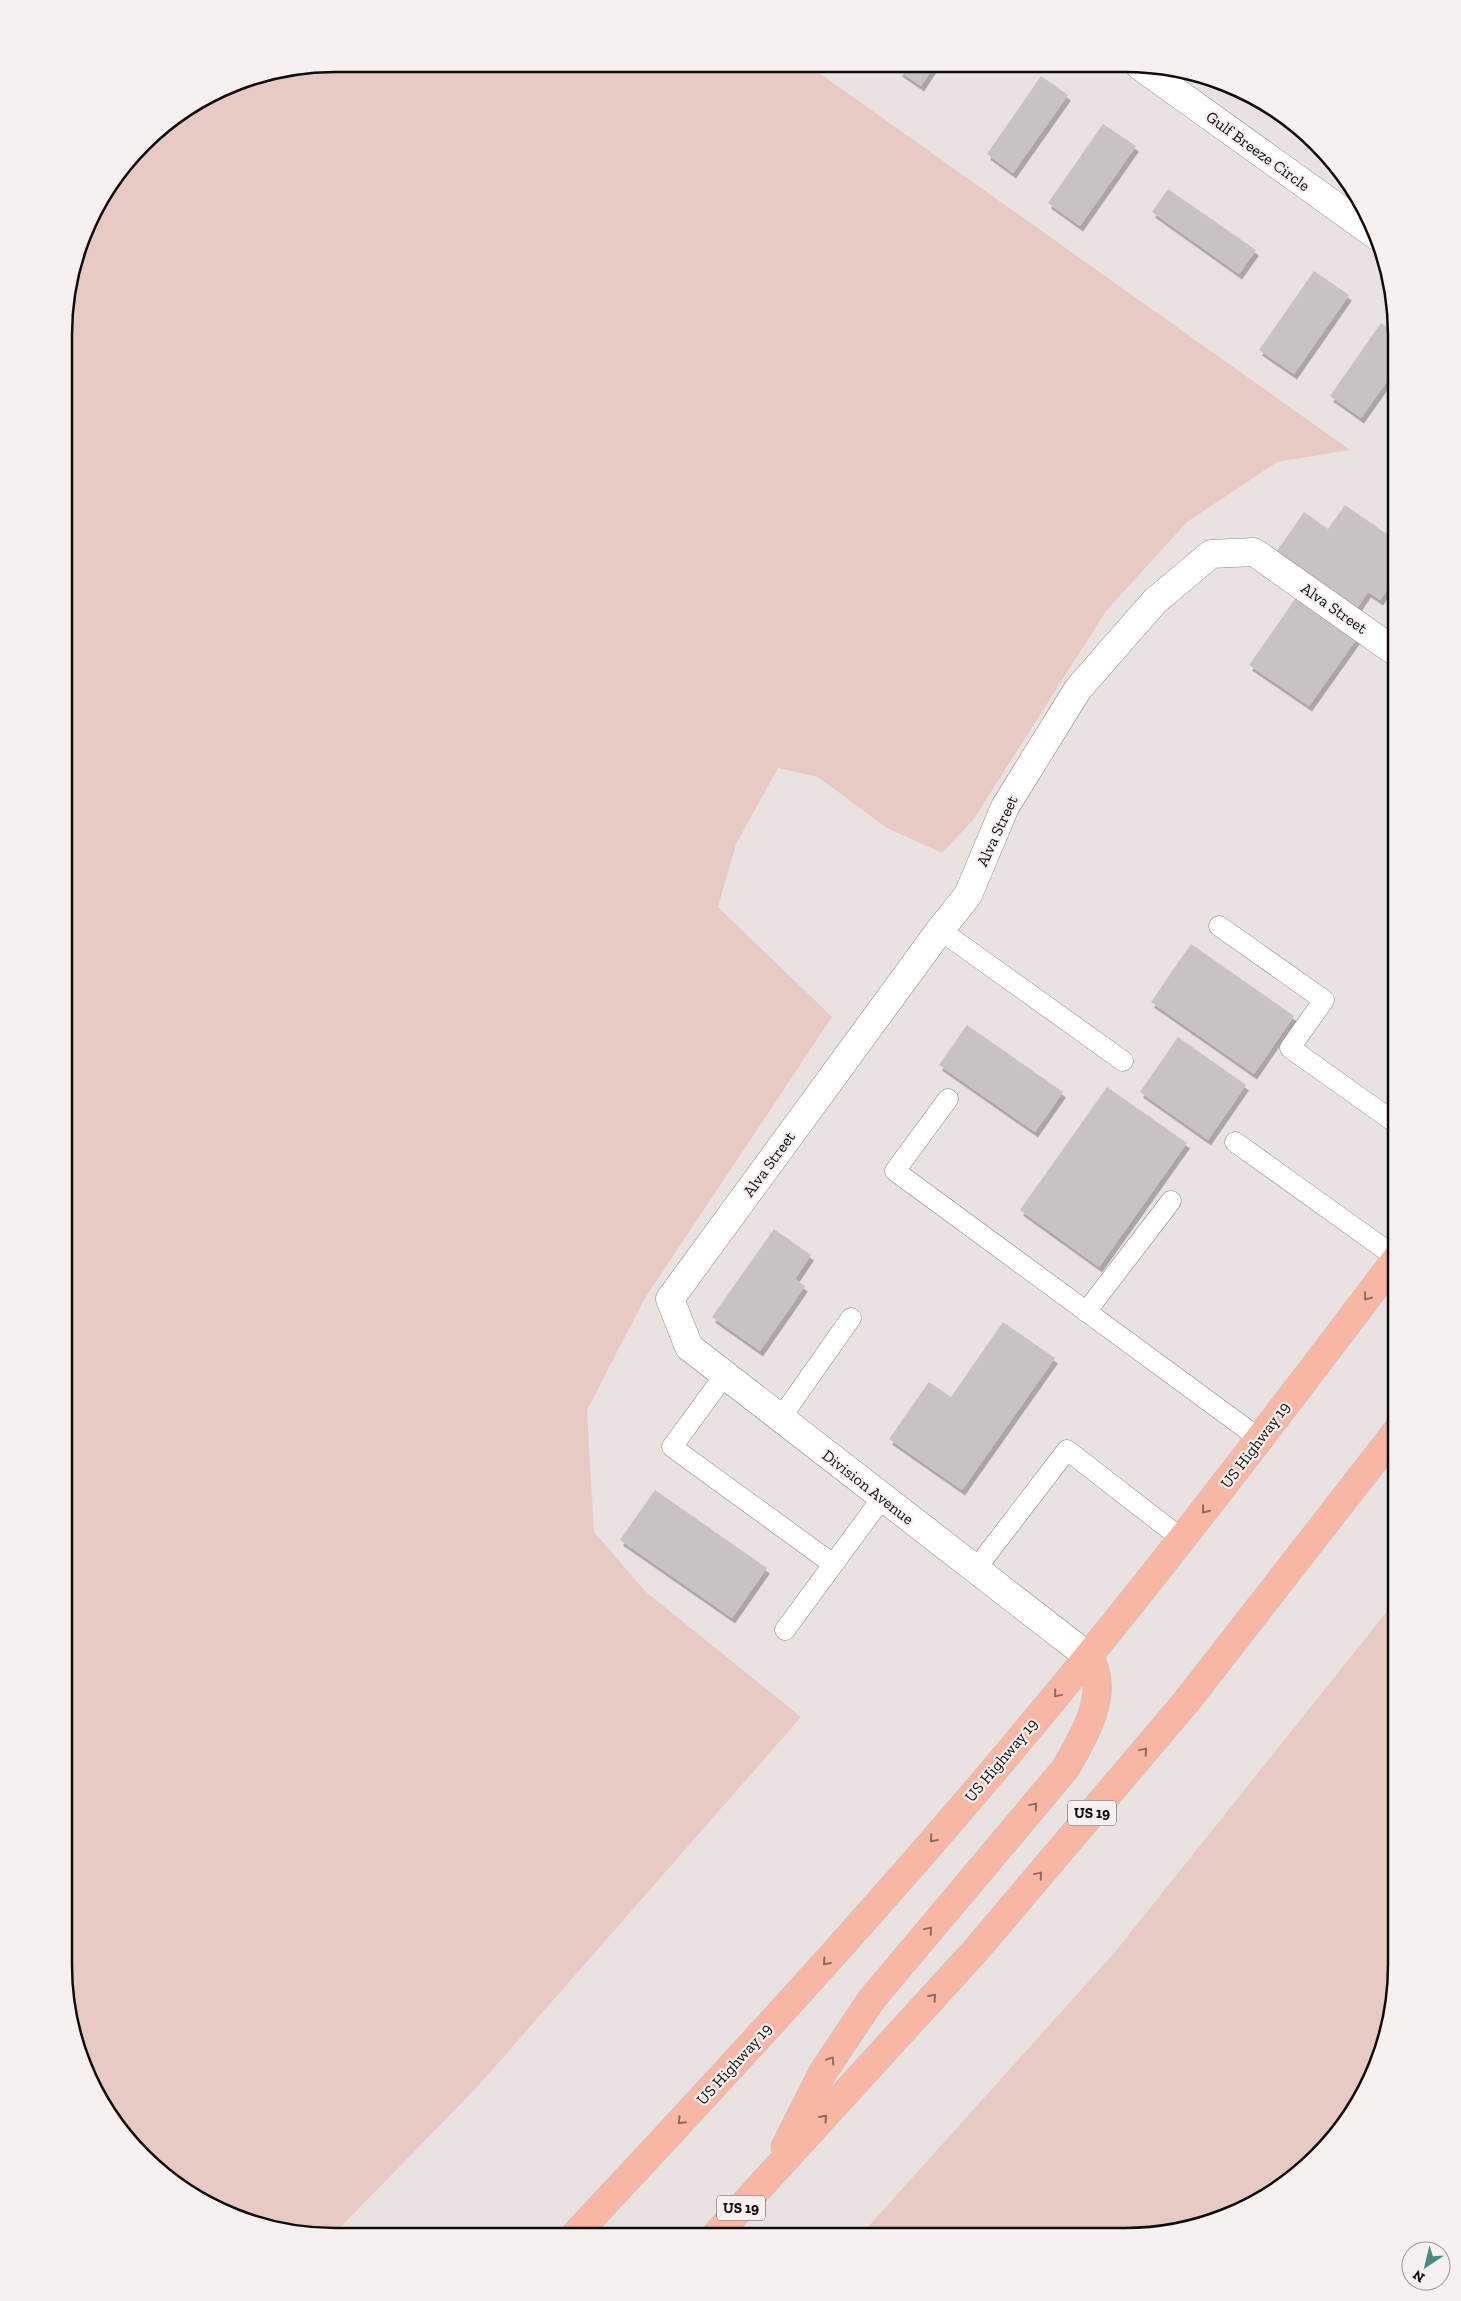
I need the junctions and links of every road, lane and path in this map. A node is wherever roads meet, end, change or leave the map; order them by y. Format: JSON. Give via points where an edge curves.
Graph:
{"nodes":[{"id":1,"x":1151,"y":74,"type":"edge"},
{"id":2,"x":1365,"y":227,"type":"edge"},
{"id":3,"x":1388,"y":646,"type":"edge"},
{"id":4,"x":1220,"y":926,"type":"dead end"},
{"id":5,"x":940,"y":930,"type":"junction"},
{"id":6,"x":1123,"y":1061,"type":"dead end"},
{"id":7,"x":948,"y":1098,"type":"dead end"},
{"id":8,"x":1388,"y":1118,"type":"edge"},
{"id":9,"x":1235,"y":1142,"type":"dead end"},
{"id":10,"x":1171,"y":1201,"type":"dead end"},
{"id":11,"x":1388,"y":1252,"type":"edge"},
{"id":12,"x":1388,"y":1270,"type":"edge"},
{"id":13,"x":670,"y":1299,"type":"joint"},
{"id":14,"x":1086,"y":1312,"type":"junction"},
{"id":15,"x":850,"y":1318,"type":"dead end"},
{"id":16,"x":724,"y":1376,"type":"junction"},
{"id":17,"x":780,"y":1419,"type":"junction"},
{"id":18,"x":1260,"y":1439,"type":"junction"},
{"id":19,"x":1388,"y":1443,"type":"edge"},
{"id":20,"x":882,"y":1498,"type":"junction"},
{"id":21,"x":1182,"y":1539,"type":"junction"},
{"id":22,"x":833,"y":1564,"type":"junction"},
{"id":23,"x":976,"y":1570,"type":"junction"},
{"id":24,"x":785,"y":1630,"type":"dead end"},
{"id":25,"x":1088,"y":1657,"type":"junction"},
{"id":26,"x":767,"y":2180,"type":"junction"},
{"id":27,"x":581,"y":2228,"type":"edge"},
{"id":28,"x":722,"y":2228,"type":"edge"}],
"edges":[{"from":1,"to":2,"type":"street","name":"Gulf Breeze Circle"},
{"from":3,"to":5,"type":"street","name":"Alva Street","via":[[1254,552],[1211,554],[1155,601],[1078,689],[1005,807],[968,895]]},
{"from":4,"to":8,"type":"lane","via":[[1324,1000],[1290,1048]]},
{"from":5,"to":6,"type":"lane"},
{"from":5,"to":13,"type":"street","name":"Alva Street"},
{"from":7,"to":14,"type":"lane","via":[[895,1171]]},
{"from":9,"to":11,"type":"lane"},
{"from":10,"to":14,"type":"lane"},
{"from":12,"to":18,"type":"highway","name":"US Highway 19","one_way":true},
{"from":13,"to":16,"type":"street","name":"Division Avenue","via":[[689,1347]]},
{"from":14,"to":18,"type":"lane"},
{"from":15,"to":17,"type":"lane"},
{"from":16,"to":17,"type":"street","name":"Division Avenue"},
{"from":16,"to":22,"type":"lane","via":[[672,1447]]},
{"from":17,"to":20,"type":"street","name":"Division Avenue"},
{"from":18,"to":21,"type":"highway","name":"US Highway 19","one_way":true},
{"from":26,"to":19,"type":"highway","number":"US 19","one_way":true,"via":[[976,1950],[1186,1702]]},
{"from":20,"to":22,"type":"lane"},
{"from":20,"to":23,"type":"street","name":"Division Avenue"},
{"from":21,"to":23,"type":"lane","via":[[1067,1450]]},
{"from":21,"to":25,"type":"highway","name":"US Highway 19"},
{"from":22,"to":24,"type":"lane"},
{"from":23,"to":25,"type":"street","name":"Division Avenue"},
{"from":26,"to":25,"type":"highway","one_way":true,"via":[[823,2072],[872,2000],[1065,1769],[1084,1736],[1098,1684],[1095,1667]]},
{"from":25,"to":27,"type":"highway","name":"US Highway 19","one_way":true,"via":[[818,1971]]},
{"from":26,"to":28,"type":"highway","number":"US 19"}]}
